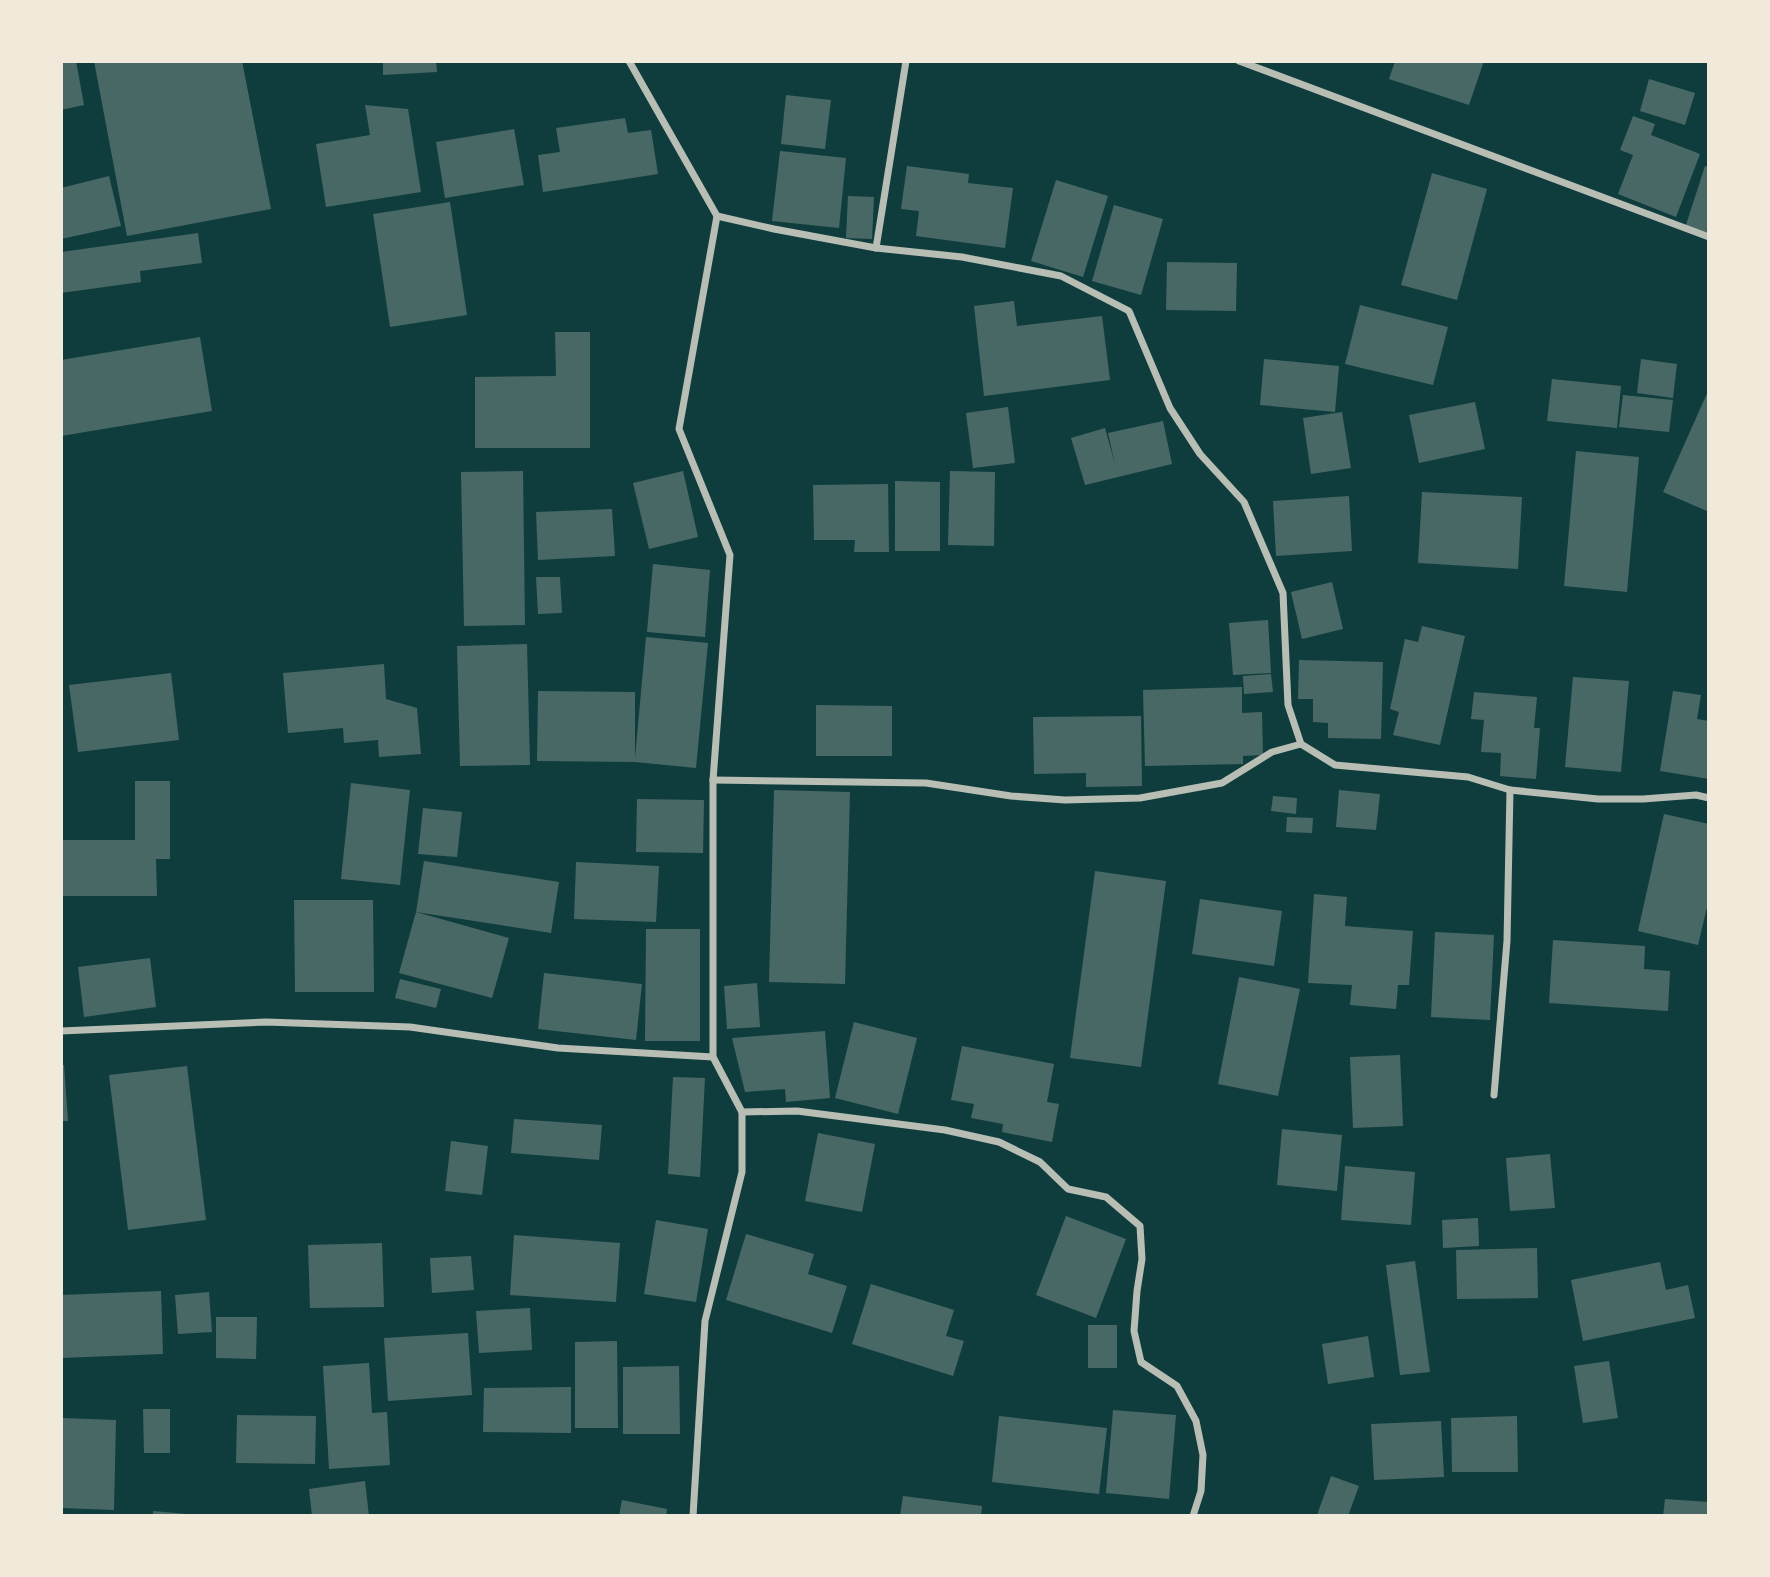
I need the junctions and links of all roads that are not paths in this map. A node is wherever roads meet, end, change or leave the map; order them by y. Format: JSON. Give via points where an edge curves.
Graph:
{"nodes":[{"id":1,"x":629,"y":61,"type":"edge"},
{"id":2,"x":906,"y":61,"type":"edge"},
{"id":3,"x":1239,"y":61,"type":"edge"},
{"id":4,"x":717,"y":216,"type":"junction"},
{"id":5,"x":1709,"y":237,"type":"edge"},
{"id":6,"x":876,"y":248,"type":"junction"},
{"id":7,"x":1301,"y":744,"type":"junction"},
{"id":8,"x":713,"y":780,"type":"junction"},
{"id":9,"x":1510,"y":790,"type":"junction"},
{"id":10,"x":1709,"y":798,"type":"edge"},
{"id":11,"x":61,"y":1031,"type":"edge"},
{"id":12,"x":713,"y":1057,"type":"junction"},
{"id":13,"x":1494,"y":1095,"type":"dead end"},
{"id":14,"x":742,"y":1112,"type":"junction"},
{"id":15,"x":693,"y":1516,"type":"edge"},
{"id":16,"x":1193,"y":1516,"type":"edge"}],
"edges":[{"from":1,"to":4,"type":"street"},
{"from":2,"to":6,"type":"street"},
{"from":3,"to":5,"type":"street"},
{"from":4,"to":6,"type":"street"},
{"from":4,"to":8,"type":"street","via":[[679,429],[730,555]]},
{"from":6,"to":7,"type":"street","via":[[962,257],[1061,276],[1129,311],[1170,408],[1200,454],[1244,502],[1283,593],[1288,705]]},
{"from":7,"to":8,"type":"street","via":[[1272,752],[1222,783],[1140,798],[1065,800],[926,783]]},
{"from":7,"to":9,"type":"street","via":[[1335,765],[1468,777]]},
{"from":8,"to":12,"type":"street"},
{"from":9,"to":10,"type":"street","via":[[1598,799],[1696,794]]},
{"from":9,"to":13,"type":"street","via":[[1507,941]]},
{"from":11,"to":12,"type":"street","via":[[266,1022],[410,1027],[558,1048]]},
{"from":12,"to":14,"type":"street"},
{"from":14,"to":15,"type":"street","via":[[742,1172],[705,1321]]},
{"from":14,"to":16,"type":"street","via":[[797,1111],[945,1130],[999,1142],[1040,1162],[1068,1189],[1106,1197],[1140,1226],[1142,1259],[1134,1331],[1141,1362],[1177,1386],[1196,1421],[1203,1455]]}]}
